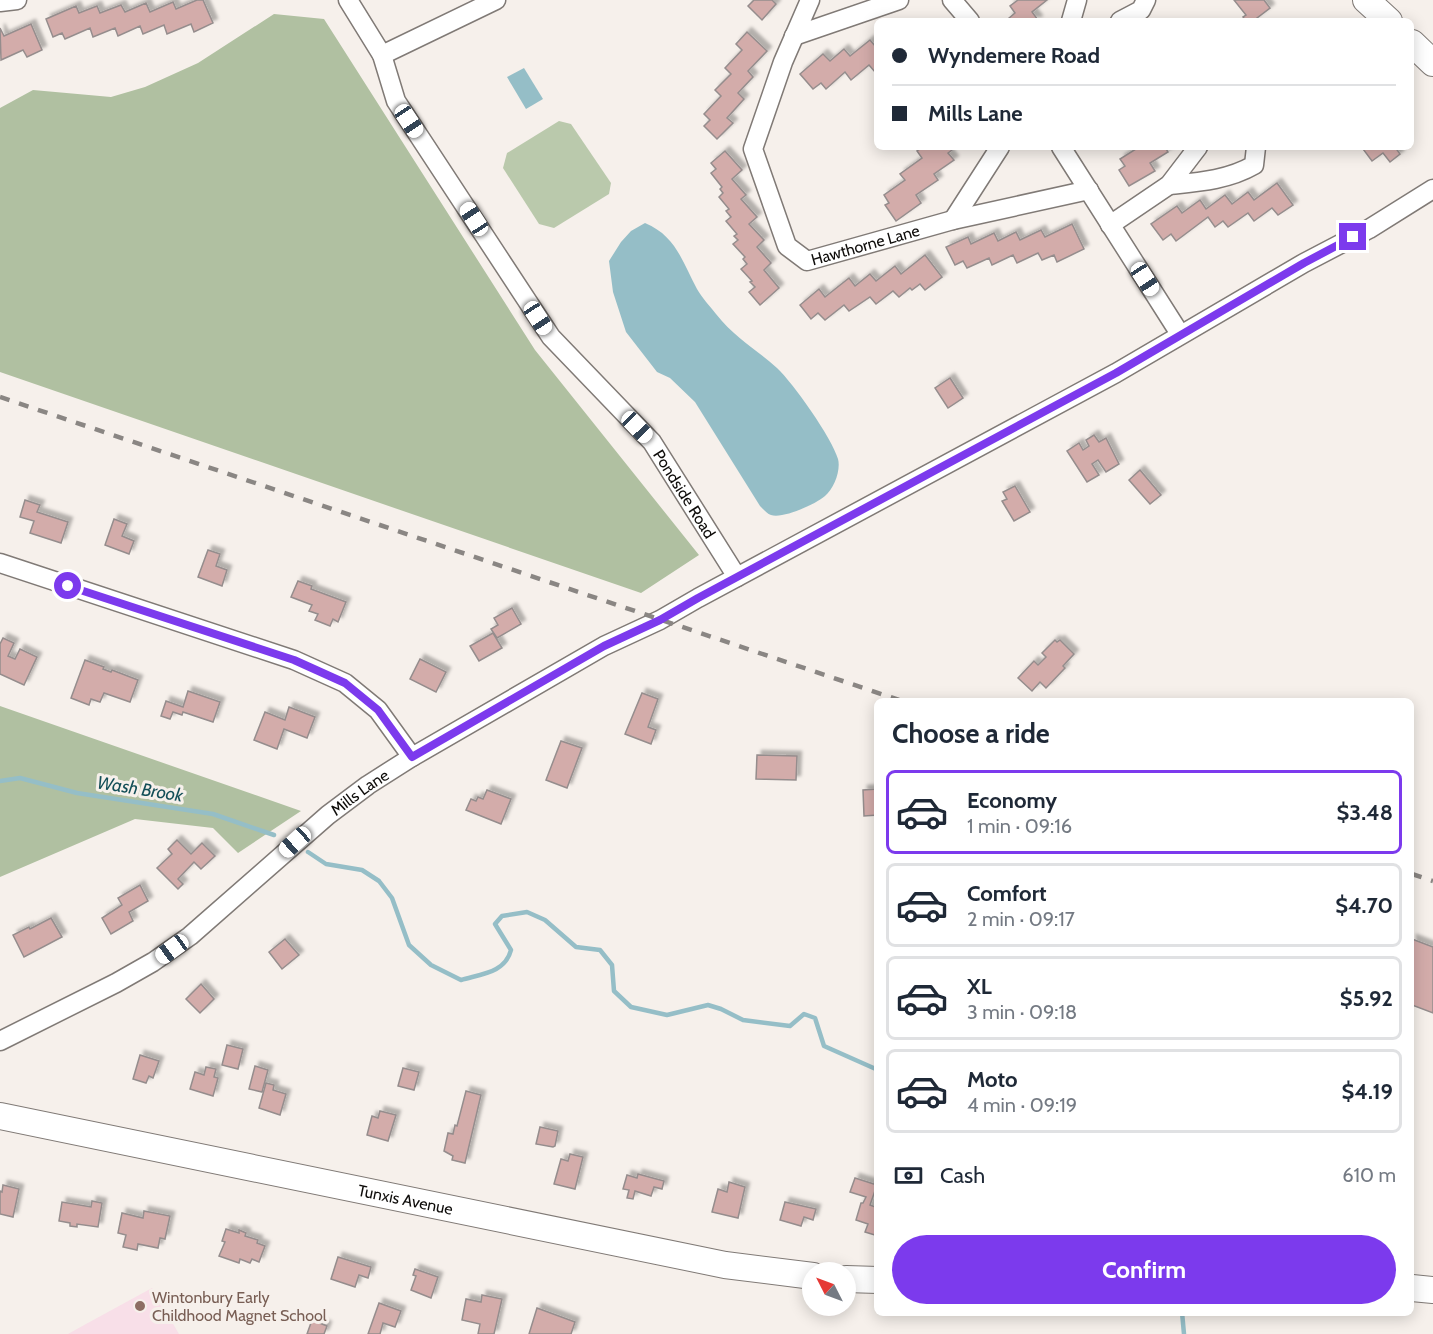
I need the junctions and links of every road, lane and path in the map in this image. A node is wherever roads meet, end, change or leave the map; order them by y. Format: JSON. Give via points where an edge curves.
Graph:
{"nodes":[{"id":1,"x":17,"y":0,"type":"edge"},
{"id":2,"x":348,"y":0,"type":"edge"},
{"id":3,"x":496,"y":0,"type":"edge"},
{"id":4,"x":810,"y":0,"type":"edge"},
{"id":5,"x":899,"y":0,"type":"edge"},
{"id":6,"x":952,"y":0,"type":"edge"},
{"id":7,"x":1077,"y":0,"type":"edge"},
{"id":8,"x":1146,"y":0,"type":"edge"},
{"id":9,"x":1366,"y":0,"type":"edge"},
{"id":10,"x":0,"y":2,"type":"edge"},
{"id":11,"x":967,"y":18,"type":"edge"},
{"id":12,"x":1072,"y":18,"type":"edge"},
{"id":13,"x":1126,"y":18,"type":"edge"},
{"id":14,"x":1386,"y":18,"type":"edge"},
{"id":15,"x":794,"y":36,"type":"junction"},
{"id":16,"x":1414,"y":45,"type":"edge"},
{"id":17,"x":382,"y":55,"type":"junction"},
{"id":18,"x":1433,"y":63,"type":"edge"},
{"id":19,"x":998,"y":150,"type":"edge"},
{"id":20,"x":1063,"y":150,"type":"edge"},
{"id":21,"x":1196,"y":150,"type":"edge"},
{"id":22,"x":1256,"y":150,"type":"edge"},
{"id":23,"x":1169,"y":185,"type":"junction"},
{"id":24,"x":1433,"y":189,"type":"edge"},
{"id":25,"x":1089,"y":190,"type":"junction"},
{"id":26,"x":953,"y":220,"type":"junction"},
{"id":27,"x":1110,"y":225,"type":"junction"},
{"id":28,"x":1180,"y":334,"type":"junction"},
{"id":29,"x":0,"y":563,"type":"edge"},
{"id":30,"x":737,"y":577,"type":"junction"},
{"id":31,"x":412,"y":757,"type":"junction"},
{"id":32,"x":0,"y":1041,"type":"edge"},
{"id":33,"x":0,"y":1116,"type":"edge"},
{"id":34,"x":802,"y":1275,"type":"edge"},
{"id":35,"x":856,"y":1279,"type":"edge"},
{"id":36,"x":874,"y":1280,"type":"edge"},
{"id":37,"x":1414,"y":1288,"type":"edge"},
{"id":38,"x":1433,"y":1290,"type":"edge"}],
"edges":[{"from":1,"to":10,"type":"street"},
{"from":2,"to":17,"type":"street","name":"Pondside Road"},
{"from":3,"to":17,"type":"street"},
{"from":4,"to":15,"type":"street","name":"Hawthorne Lane"},
{"from":5,"to":15,"type":"street"},
{"from":6,"to":11,"type":"street"},
{"from":7,"to":12,"type":"street"},
{"from":8,"to":13,"type":"street","via":[[1141,10]]},
{"from":9,"to":14,"type":"main road"},
{"from":15,"to":26,"type":"street","name":"Hawthorne Lane","via":[[753,149],[787,246],[807,261]]},
{"from":16,"to":18,"type":"main road"},
{"from":17,"to":30,"type":"street","name":"Pondside Road","via":[[396,101],[552,337],[652,442]]},
{"from":19,"to":26,"type":"street"},
{"from":20,"to":25,"type":"street"},
{"from":21,"to":23,"type":"street"},
{"from":22,"to":23,"type":"street","via":[[1254,165],[1239,174]]},
{"from":23,"to":27,"type":"street"},
{"from":24,"to":28,"type":"street","name":"Mills Lane"},
{"from":25,"to":26,"type":"street","name":"Hawthorne Lane"},
{"from":25,"to":27,"type":"street"},
{"from":27,"to":28,"type":"street"},
{"from":28,"to":30,"type":"street","name":"Mills Lane","via":[[1116,373]]},
{"from":29,"to":31,"type":"street","via":[[294,660],[335,678],[378,710]]},
{"from":30,"to":31,"type":"street","name":"Mills Lane","via":[[604,646]]},
{"from":31,"to":32,"type":"street","name":"Mills Lane","via":[[328,815],[190,936],[153,962]]},
{"from":33,"to":34,"type":"main road","name":"Tunxis Avenue","via":[[725,1265]]},
{"from":35,"to":36,"type":"main road"},
{"from":37,"to":38,"type":"main road"}]}
